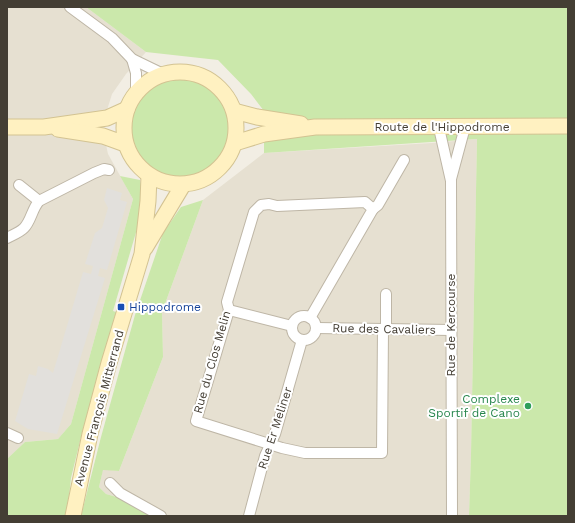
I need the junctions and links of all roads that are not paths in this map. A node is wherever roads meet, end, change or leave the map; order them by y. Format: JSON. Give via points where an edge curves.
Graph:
{"nodes":[{"id":1,"x":70,"y":7,"type":"edge"},
{"id":2,"x":132,"y":58,"type":"junction"},
{"id":3,"x":163,"y":74,"type":"junction"},
{"id":4,"x":136,"y":93,"type":"junction"},
{"id":5,"x":127,"y":108,"type":"junction"},
{"id":6,"x":234,"y":111,"type":"junction"},
{"id":7,"x":568,"y":126,"type":"edge"},
{"id":8,"x":44,"y":127,"type":"junction"},
{"id":9,"x":315,"y":127,"type":"junction"},
{"id":10,"x":465,"y":127,"type":"junction"},
{"id":11,"x":7,"y":128,"type":"edge"},
{"id":12,"x":439,"y":128,"type":"junction"},
{"id":13,"x":234,"y":143,"type":"junction"},
{"id":14,"x":125,"y":144,"type":"junction"},
{"id":15,"x":404,"y":160,"type":"dead end"},
{"id":16,"x":109,"y":170,"type":"dead end"},
{"id":17,"x":149,"y":176,"type":"junction"},
{"id":18,"x":451,"y":181,"type":"junction"},
{"id":19,"x":19,"y":185,"type":"dead end"},
{"id":20,"x":183,"y":185,"type":"junction"},
{"id":21,"x":39,"y":201,"type":"junction"},
{"id":22,"x":373,"y":209,"type":"junction"},
{"id":23,"x":7,"y":238,"type":"edge"},
{"id":24,"x":142,"y":254,"type":"junction"},
{"id":25,"x":386,"y":294,"type":"dead end"},
{"id":26,"x":229,"y":310,"type":"junction"},
{"id":27,"x":310,"y":318,"type":"junction"},
{"id":28,"x":292,"y":326,"type":"junction"},
{"id":29,"x":317,"y":328,"type":"junction"},
{"id":30,"x":385,"y":329,"type":"junction"},
{"id":31,"x":451,"y":330,"type":"junction"},
{"id":32,"x":302,"y":340,"type":"junction"},
{"id":33,"x":7,"y":432,"type":"edge"},
{"id":34,"x":18,"y":438,"type":"dead end"},
{"id":35,"x":269,"y":444,"type":"junction"},
{"id":36,"x":110,"y":483,"type":"dead end"},
{"id":37,"x":73,"y":516,"type":"edge"},
{"id":38,"x":161,"y":516,"type":"edge"},
{"id":39,"x":249,"y":516,"type":"edge"},
{"id":40,"x":452,"y":516,"type":"edge"}],
"edges":[{"from":1,"to":2,"type":"street","via":[[112,38]]},
{"from":2,"to":3,"type":"street"},
{"from":2,"to":4,"type":"street","via":[[136,73]]},
{"from":3,"to":4,"type":"main road","via":[[148,82]]},
{"from":3,"to":6,"type":"main road","via":[[181,71],[198,74],[214,83],[226,96]]},
{"from":4,"to":5,"type":"main road"},
{"from":5,"to":8,"type":"main road","via":[[107,118]]},
{"from":5,"to":14,"type":"main road","via":[[123,132]]},
{"from":6,"to":9,"type":"main road","name":"Route de l'Hippodrome"},
{"from":6,"to":13,"type":"main road","via":[[237,127]]},
{"from":7,"to":10,"type":"main road","name":"Route de l'Hippodrome"},
{"from":8,"to":11,"type":"main road"},
{"from":8,"to":14,"type":"main road","via":[[103,136]]},
{"from":9,"to":12,"type":"main road","name":"Route de l'Hippodrome"},
{"from":9,"to":13,"type":"main road","name":"Route de l'Hippodrome","via":[[264,134]]},
{"from":10,"to":12,"type":"main road","name":"Route de l'Hippodrome"},
{"from":10,"to":18,"type":"street","name":"Rue de Kercourse"},
{"from":12,"to":18,"type":"street","name":"Rue de Kercourse"},
{"from":13,"to":20,"type":"main road","via":[[227,159],[215,173],[200,181]]},
{"from":14,"to":17,"type":"main road","via":[[131,158]]},
{"from":15,"to":22,"type":"street","via":[[378,205]]},
{"from":16,"to":21,"type":"street","via":[[94,173]]},
{"from":17,"to":20,"type":"main road","via":[[171,184]]},
{"from":17,"to":24,"type":"main road","name":"Avenue François Mitterrand"},
{"from":18,"to":31,"type":"street","name":"Rue de Kercourse"},
{"from":19,"to":21,"type":"street"},
{"from":20,"to":24,"type":"main road","name":"Avenue François Mitterrand"},
{"from":21,"to":23,"type":"street","via":[[22,230]]},
{"from":22,"to":26,"type":"street","name":"Rue du Clos Melin","via":[[365,202],[261,205],[254,212],[227,302]]},
{"from":22,"to":27,"type":"street"},
{"from":24,"to":37,"type":"main road","name":"Avenue François Mitterrand","via":[[90,434]]},
{"from":25,"to":30,"type":"street"},
{"from":26,"to":28,"type":"street"},
{"from":26,"to":35,"type":"street","name":"Rue du Clos Melin","via":[[196,421]]},
{"from":27,"to":28,"type":"street","via":[[297,318]]},
{"from":27,"to":29,"type":"street","name":"Rue des Cavaliers","via":[[314,320]]},
{"from":28,"to":32,"type":"street","via":[[294,334]]},
{"from":29,"to":30,"type":"street","name":"Rue des Cavaliers"},
{"from":29,"to":32,"type":"street","name":"Rue des Cavaliers","via":[[313,336]]},
{"from":30,"to":31,"type":"street","name":"Rue des Cavaliers"},
{"from":30,"to":35,"type":"street","name":"Rue du Clos Melin","via":[[382,454],[305,453]]},
{"from":31,"to":40,"type":"street","name":"Rue de Kercourse"},
{"from":32,"to":35,"type":"street","name":"Rue Er Meliner"},
{"from":33,"to":34,"type":"street"},
{"from":35,"to":39,"type":"street","name":"Rue Er Meliner"},
{"from":36,"to":38,"type":"street","via":[[120,493]]}]}
